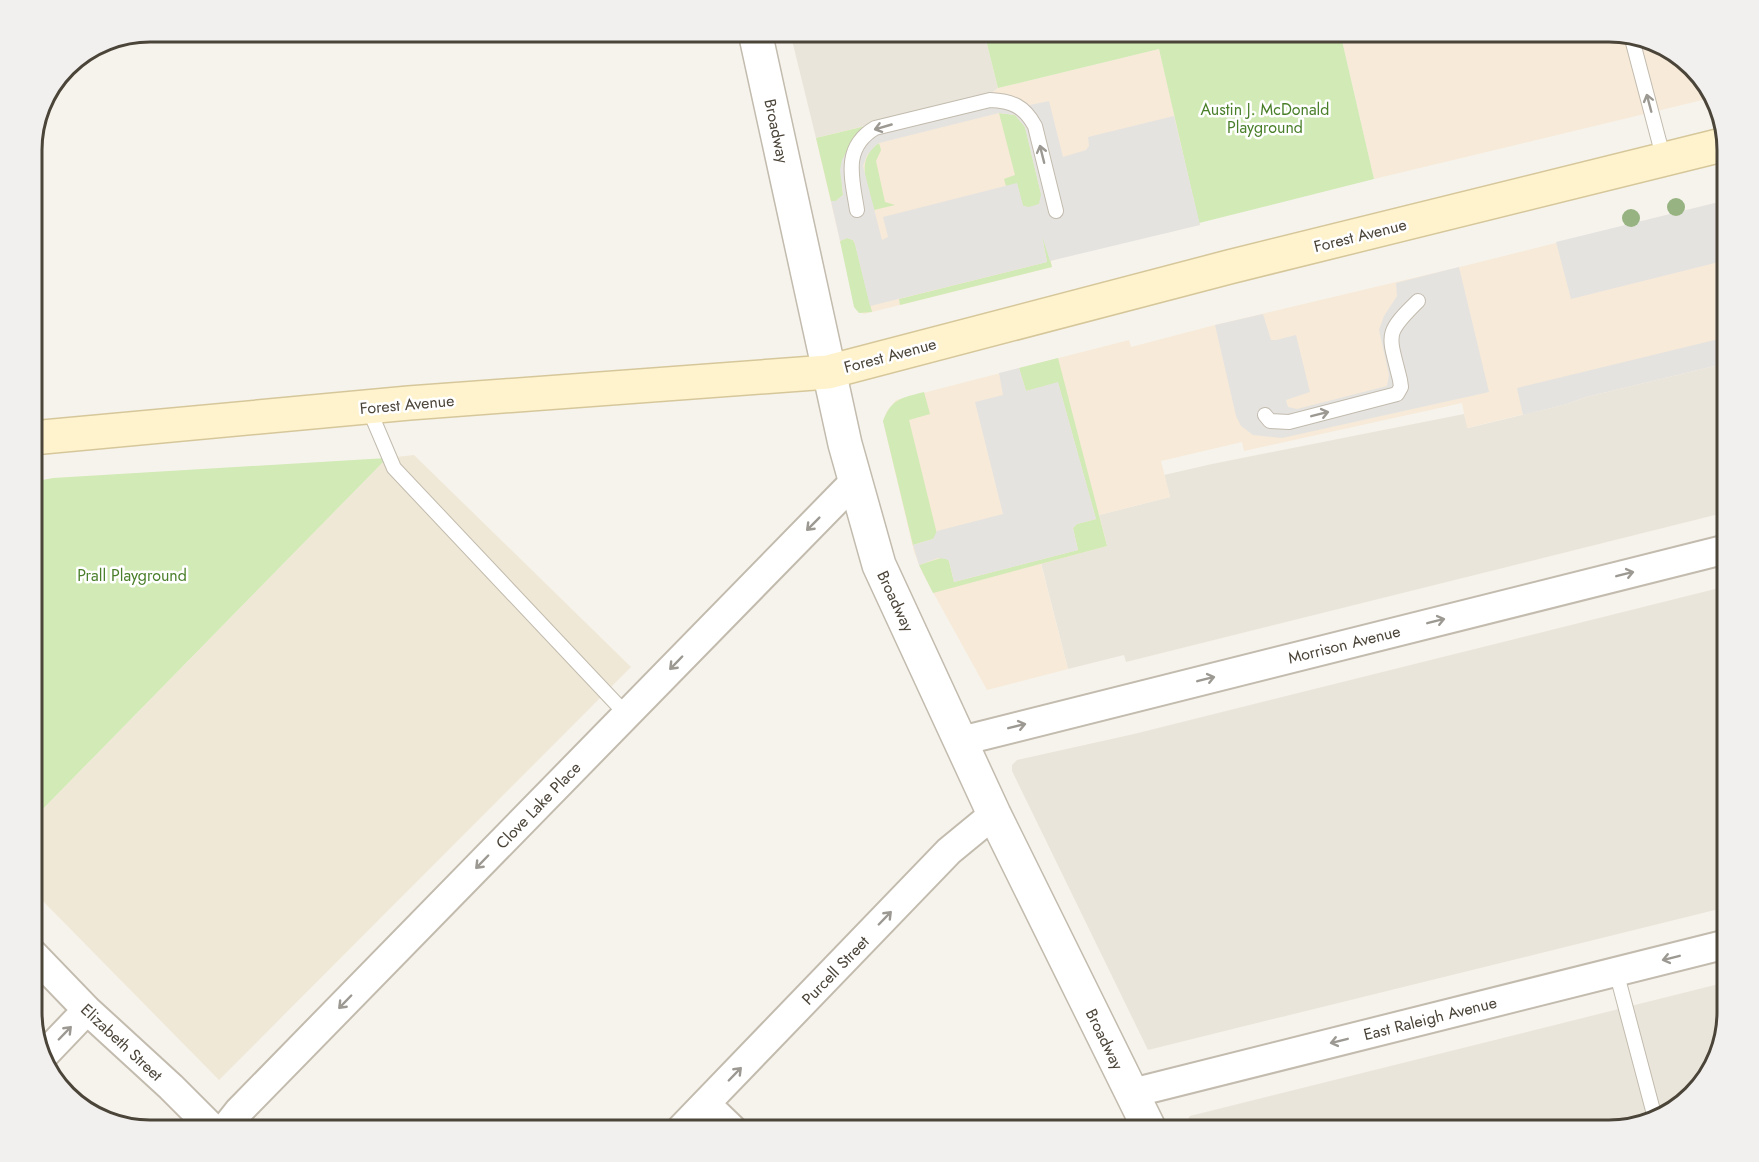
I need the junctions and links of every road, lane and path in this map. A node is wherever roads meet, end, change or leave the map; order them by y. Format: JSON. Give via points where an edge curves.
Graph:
{"nodes":[{"id":1,"x":757,"y":42,"type":"edge"},
{"id":2,"x":1634,"y":45,"type":"edge"},
{"id":3,"x":1717,"y":146,"type":"edge"},
{"id":4,"x":1664,"y":160,"type":"junction"},
{"id":5,"x":857,"y":210,"type":"dead end"},
{"id":6,"x":1056,"y":211,"type":"dead end"},
{"id":7,"x":1418,"y":301,"type":"dead end"},
{"id":8,"x":828,"y":372,"type":"junction"},
{"id":9,"x":368,"y":407,"type":"junction"},
{"id":10,"x":1265,"y":415,"type":"dead end"},
{"id":11,"x":42,"y":437,"type":"edge"},
{"id":12,"x":854,"y":482,"type":"junction"},
{"id":13,"x":1717,"y":552,"type":"edge"},
{"id":14,"x":626,"y":714,"type":"junction"},
{"id":15,"x":961,"y":741,"type":"junction"},
{"id":16,"x":994,"y":814,"type":"junction"},
{"id":17,"x":1717,"y":947,"type":"edge"},
{"id":18,"x":42,"y":963,"type":"edge"},
{"id":19,"x":1616,"y":972,"type":"junction"},
{"id":20,"x":87,"y":1010,"type":"junction"},
{"id":21,"x":49,"y":1050,"type":"edge"},
{"id":22,"x":1132,"y":1093,"type":"junction"},
{"id":23,"x":706,"y":1104,"type":"junction"},
{"id":24,"x":1653,"y":1111,"type":"edge"},
{"id":25,"x":203,"y":1120,"type":"edge"},
{"id":26,"x":232,"y":1120,"type":"edge"},
{"id":27,"x":691,"y":1120,"type":"edge"},
{"id":28,"x":722,"y":1120,"type":"edge"},
{"id":29,"x":1145,"y":1120,"type":"edge"}],
"edges":[{"from":1,"to":8,"type":"street","name":"Broadway"},
{"from":4,"to":2,"type":"lane","one_way":true},
{"from":3,"to":4,"type":"main road","name":"Forest Avenue"},
{"from":4,"to":8,"type":"main road","name":"Forest Avenue","via":[[1229,267]]},
{"from":6,"to":5,"type":"lane","one_way":true,"via":[[1030,117],[1008,101],[990,100],[875,128],[865,135],[852,159]]},
{"from":10,"to":7,"type":"lane","one_way":true,"via":[[1270,421],[1289,422],[1397,394],[1401,387],[1391,335],[1398,320]]},
{"from":8,"to":9,"type":"main road","name":"Forest Avenue"},
{"from":8,"to":12,"type":"street","name":"Broadway"},
{"from":9,"to":11,"type":"main road","name":"Forest Avenue"},
{"from":9,"to":14,"type":"lane","via":[[394,468]]},
{"from":12,"to":14,"type":"street","name":"Clove Lake Place","one_way":true},
{"from":12,"to":15,"type":"street","name":"Broadway","via":[[879,565]]},
{"from":15,"to":13,"type":"street","name":"Morrison Avenue","one_way":true},
{"from":14,"to":26,"type":"street","name":"Clove Lake Place","one_way":true},
{"from":15,"to":16,"type":"street","name":"Broadway"},
{"from":16,"to":22,"type":"street","name":"Broadway"},
{"from":23,"to":16,"type":"street","name":"Purcell Street","one_way":true,"via":[[949,851]]},
{"from":17,"to":19,"type":"street","name":"East Raleigh Avenue","one_way":true},
{"from":18,"to":20,"type":"street","name":"Elizabeth Street"},
{"from":19,"to":22,"type":"street","name":"East Raleigh Avenue","one_way":true},
{"from":19,"to":24,"type":"lane"},
{"from":21,"to":20,"type":"street","one_way":true},
{"from":20,"to":25,"type":"street","name":"Elizabeth Street"},
{"from":22,"to":29,"type":"street","name":"Broadway"},
{"from":23,"to":27,"type":"street","name":"Purcell Street"},
{"from":23,"to":28,"type":"street"}]}
